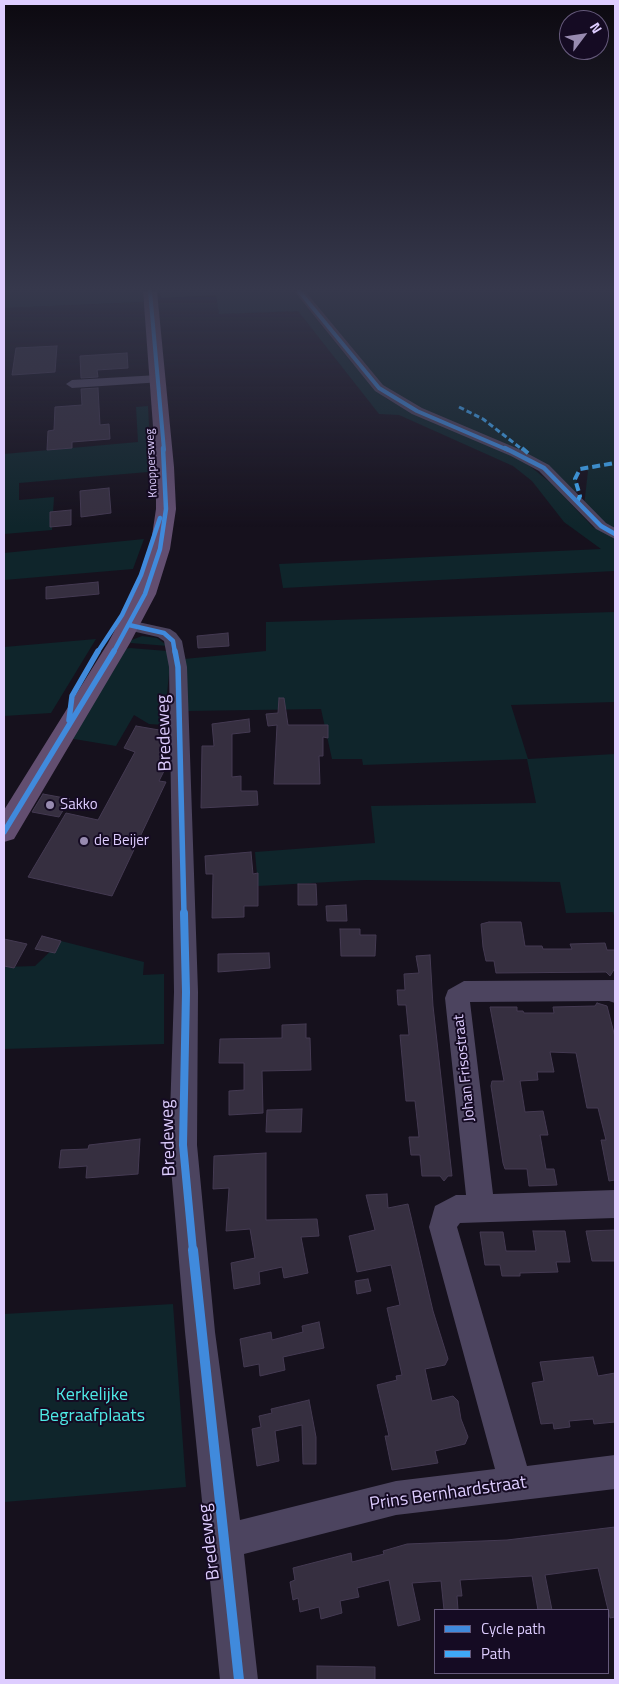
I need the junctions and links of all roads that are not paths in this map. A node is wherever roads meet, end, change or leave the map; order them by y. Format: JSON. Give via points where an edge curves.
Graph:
{"nodes":[{"id":1,"x":157,"y":370,"type":"edge"},
{"id":2,"x":364,"y":370,"type":"edge"},
{"id":3,"x":158,"y":379,"type":"junction"},
{"id":4,"x":72,"y":384,"type":"dead end"},
{"id":5,"x":615,"y":534,"type":"edge"},
{"id":6,"x":129,"y":625,"type":"junction"},
{"id":7,"x":4,"y":832,"type":"edge"},
{"id":8,"x":615,"y":992,"type":"edge"},
{"id":9,"x":615,"y":1204,"type":"edge"},
{"id":10,"x":480,"y":1208,"type":"junction"},
{"id":11,"x":615,"y":1472,"type":"edge"},
{"id":12,"x":516,"y":1484,"type":"junction"},
{"id":13,"x":225,"y":1541,"type":"junction"},
{"id":14,"x":239,"y":1680,"type":"edge"}],
"edges":[{"from":1,"to":3,"type":"main road","name":"Knoppersweg"},
{"from":2,"to":5,"type":"street","via":[[379,388],[417,411],[544,468],[587,514]]},
{"from":3,"to":4,"type":"street"},
{"from":3,"to":6,"type":"main road","name":"Knoppersweg","via":[[166,509],[160,549],[145,594]]},
{"from":6,"to":7,"type":"main road","name":"Knoppersweg"},
{"from":6,"to":13,"type":"street","name":"Bredeweg","via":[[170,637],[178,667],[186,992],[182,1145]]},
{"from":8,"to":10,"type":"street","name":"Johan Frisostraat","via":[[464,992],[457,998]]},
{"from":9,"to":10,"type":"street"},
{"from":10,"to":12,"type":"street","via":[[456,1209],[444,1216],[443,1227]]},
{"from":11,"to":12,"type":"street","name":"Prins Bernhardstraat"},
{"from":12,"to":13,"type":"street","name":"Prins Bernhardstraat","via":[[396,1498]]},
{"from":13,"to":14,"type":"street","name":"Bredeweg"}]}
